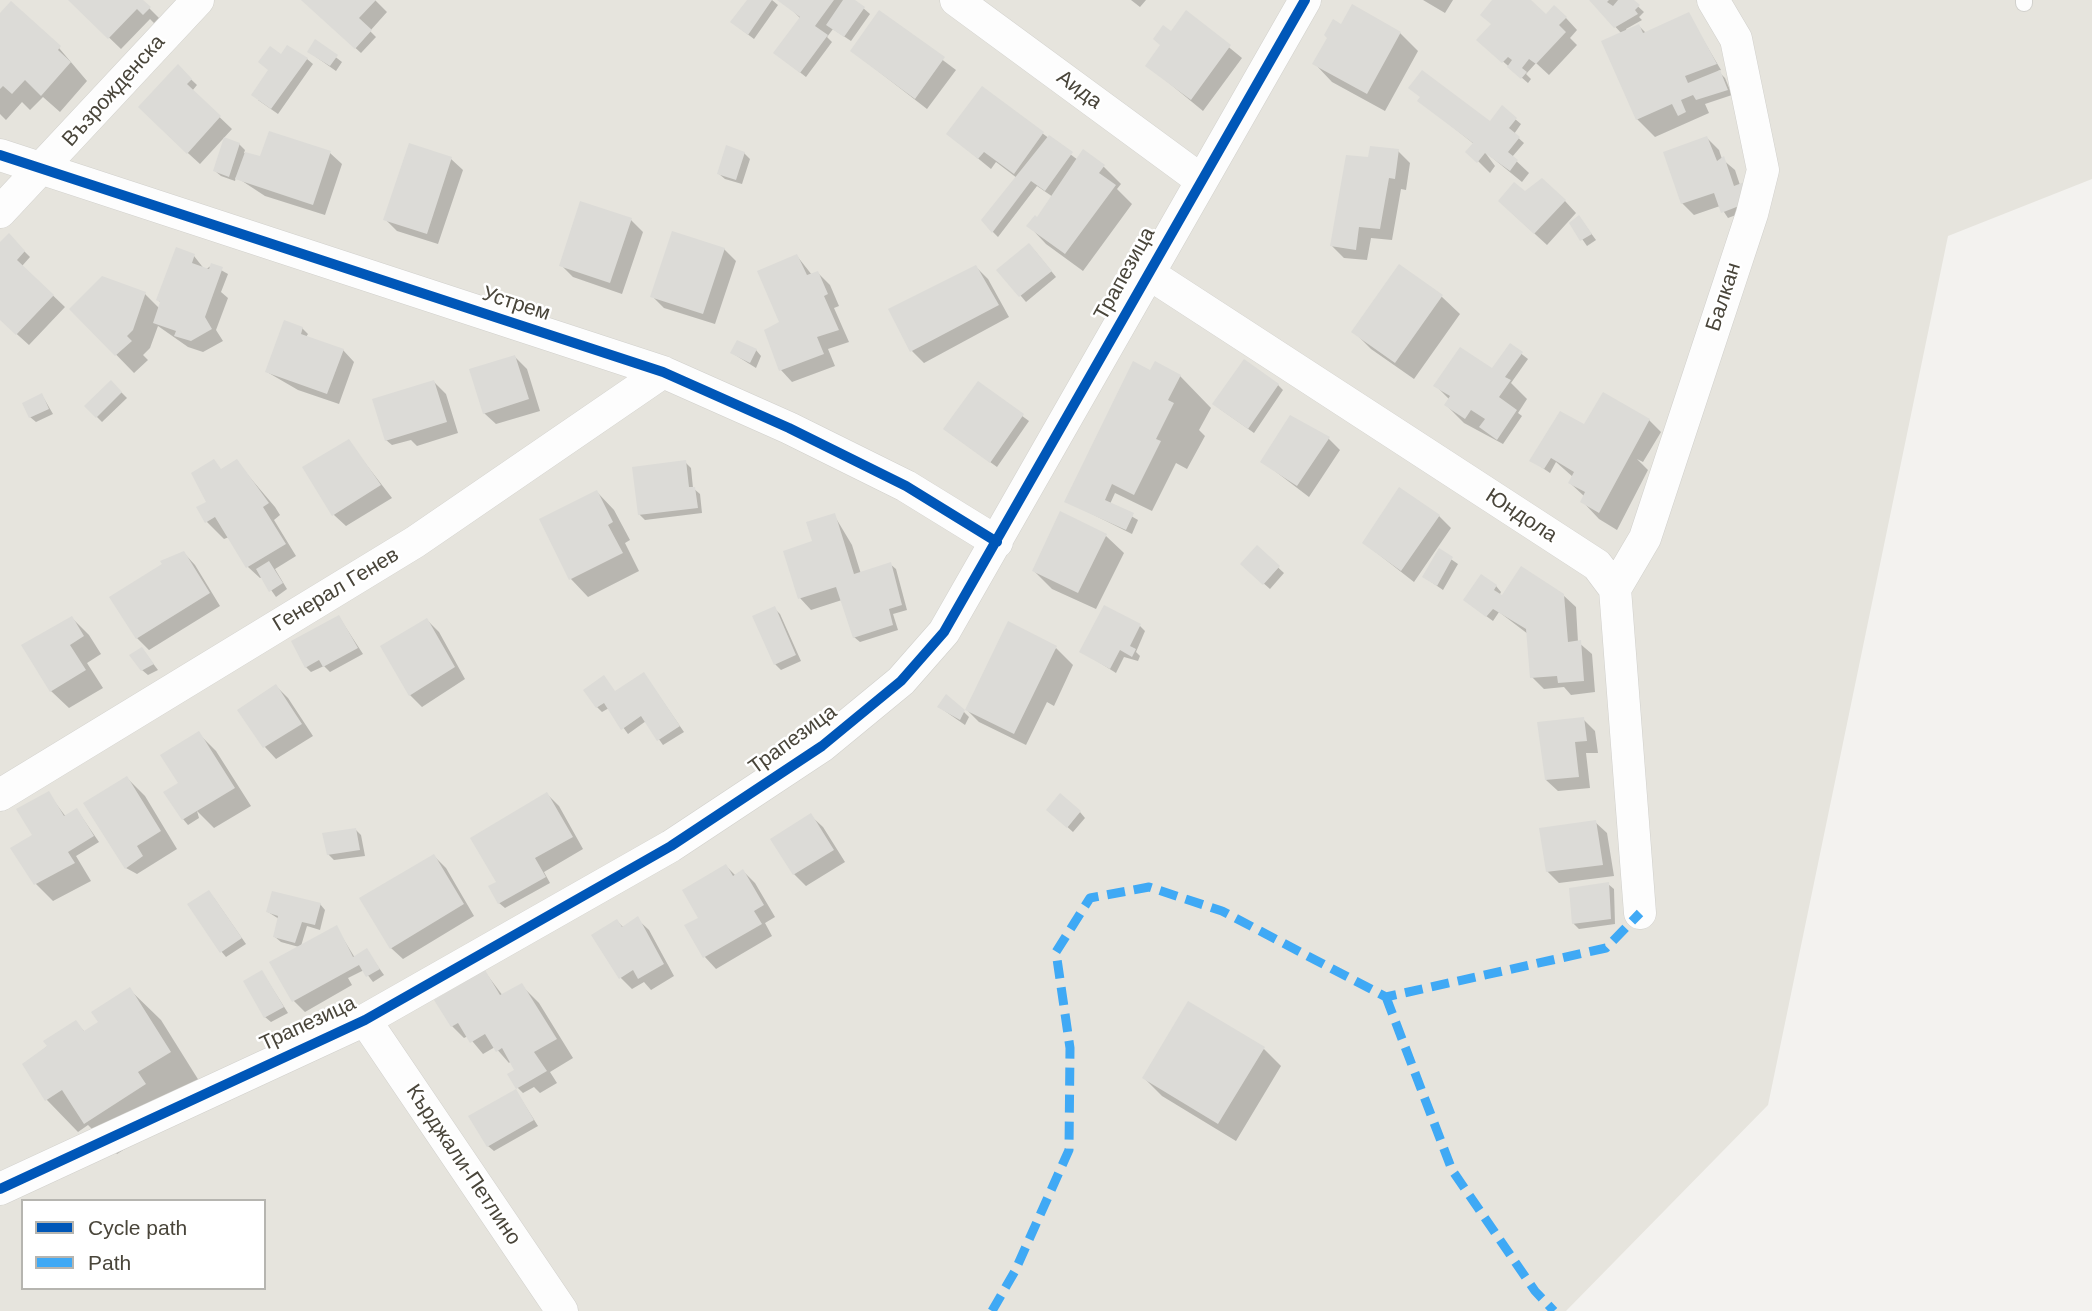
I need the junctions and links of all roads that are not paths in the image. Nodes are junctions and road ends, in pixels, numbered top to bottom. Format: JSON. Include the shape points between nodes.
{"nodes":[{"id":1,"x":198,"y":0,"type":"edge"},
{"id":2,"x":956,"y":0,"type":"edge"},
{"id":3,"x":1305,"y":0,"type":"edge"},
{"id":4,"x":1713,"y":0,"type":"edge"},
{"id":5,"x":0,"y":155,"type":"edge"},
{"id":6,"x":42,"y":170,"type":"junction"},
{"id":7,"x":1201,"y":180,"type":"junction"},
{"id":8,"x":0,"y":212,"type":"edge"},
{"id":9,"x":1148,"y":273,"type":"junction"},
{"id":10,"x":663,"y":372,"type":"junction"},
{"id":11,"x":997,"y":542,"type":"junction"},
{"id":12,"x":1615,"y":589,"type":"junction"},
{"id":13,"x":0,"y":795,"type":"edge"},
{"id":14,"x":1640,"y":913,"type":"dead end"},
{"id":15,"x":365,"y":1020,"type":"junction"},
{"id":16,"x":0,"y":1189,"type":"edge"},
{"id":17,"x":562,"y":1311,"type":"edge"}],
"edges":[{"from":1,"to":6,"type":"street","name":"Възрожденска"},
{"from":2,"to":7,"type":"street","name":"Аида"},
{"from":3,"to":7,"type":"street","name":"Трапезица"},
{"from":4,"to":12,"type":"street","name":"Балкан","via":[[1736,39],[1763,170],[1644,538]]},
{"from":5,"to":6,"type":"street","name":"Устрем"},
{"from":6,"to":8,"type":"street","name":"Възрожденска"},
{"from":6,"to":10,"type":"street","name":"Устрем"},
{"from":7,"to":9,"type":"street","name":"Трапезица"},
{"from":9,"to":11,"type":"street","name":"Трапезица"},
{"from":9,"to":12,"type":"street","name":"Юндола","via":[[1597,565]]},
{"from":10,"to":11,"type":"street","name":"Устрем","via":[[906,486]]},
{"from":10,"to":13,"type":"street","name":"Генерал Генев","via":[[415,542]]},
{"from":11,"to":15,"type":"street","name":"Трапезица","via":[[944,632],[901,681],[822,746],[671,846]]},
{"from":12,"to":14,"type":"street"},
{"from":15,"to":16,"type":"street","name":"Трапезица"},
{"from":15,"to":17,"type":"street","name":"Кърджали-Петлино"}]}
